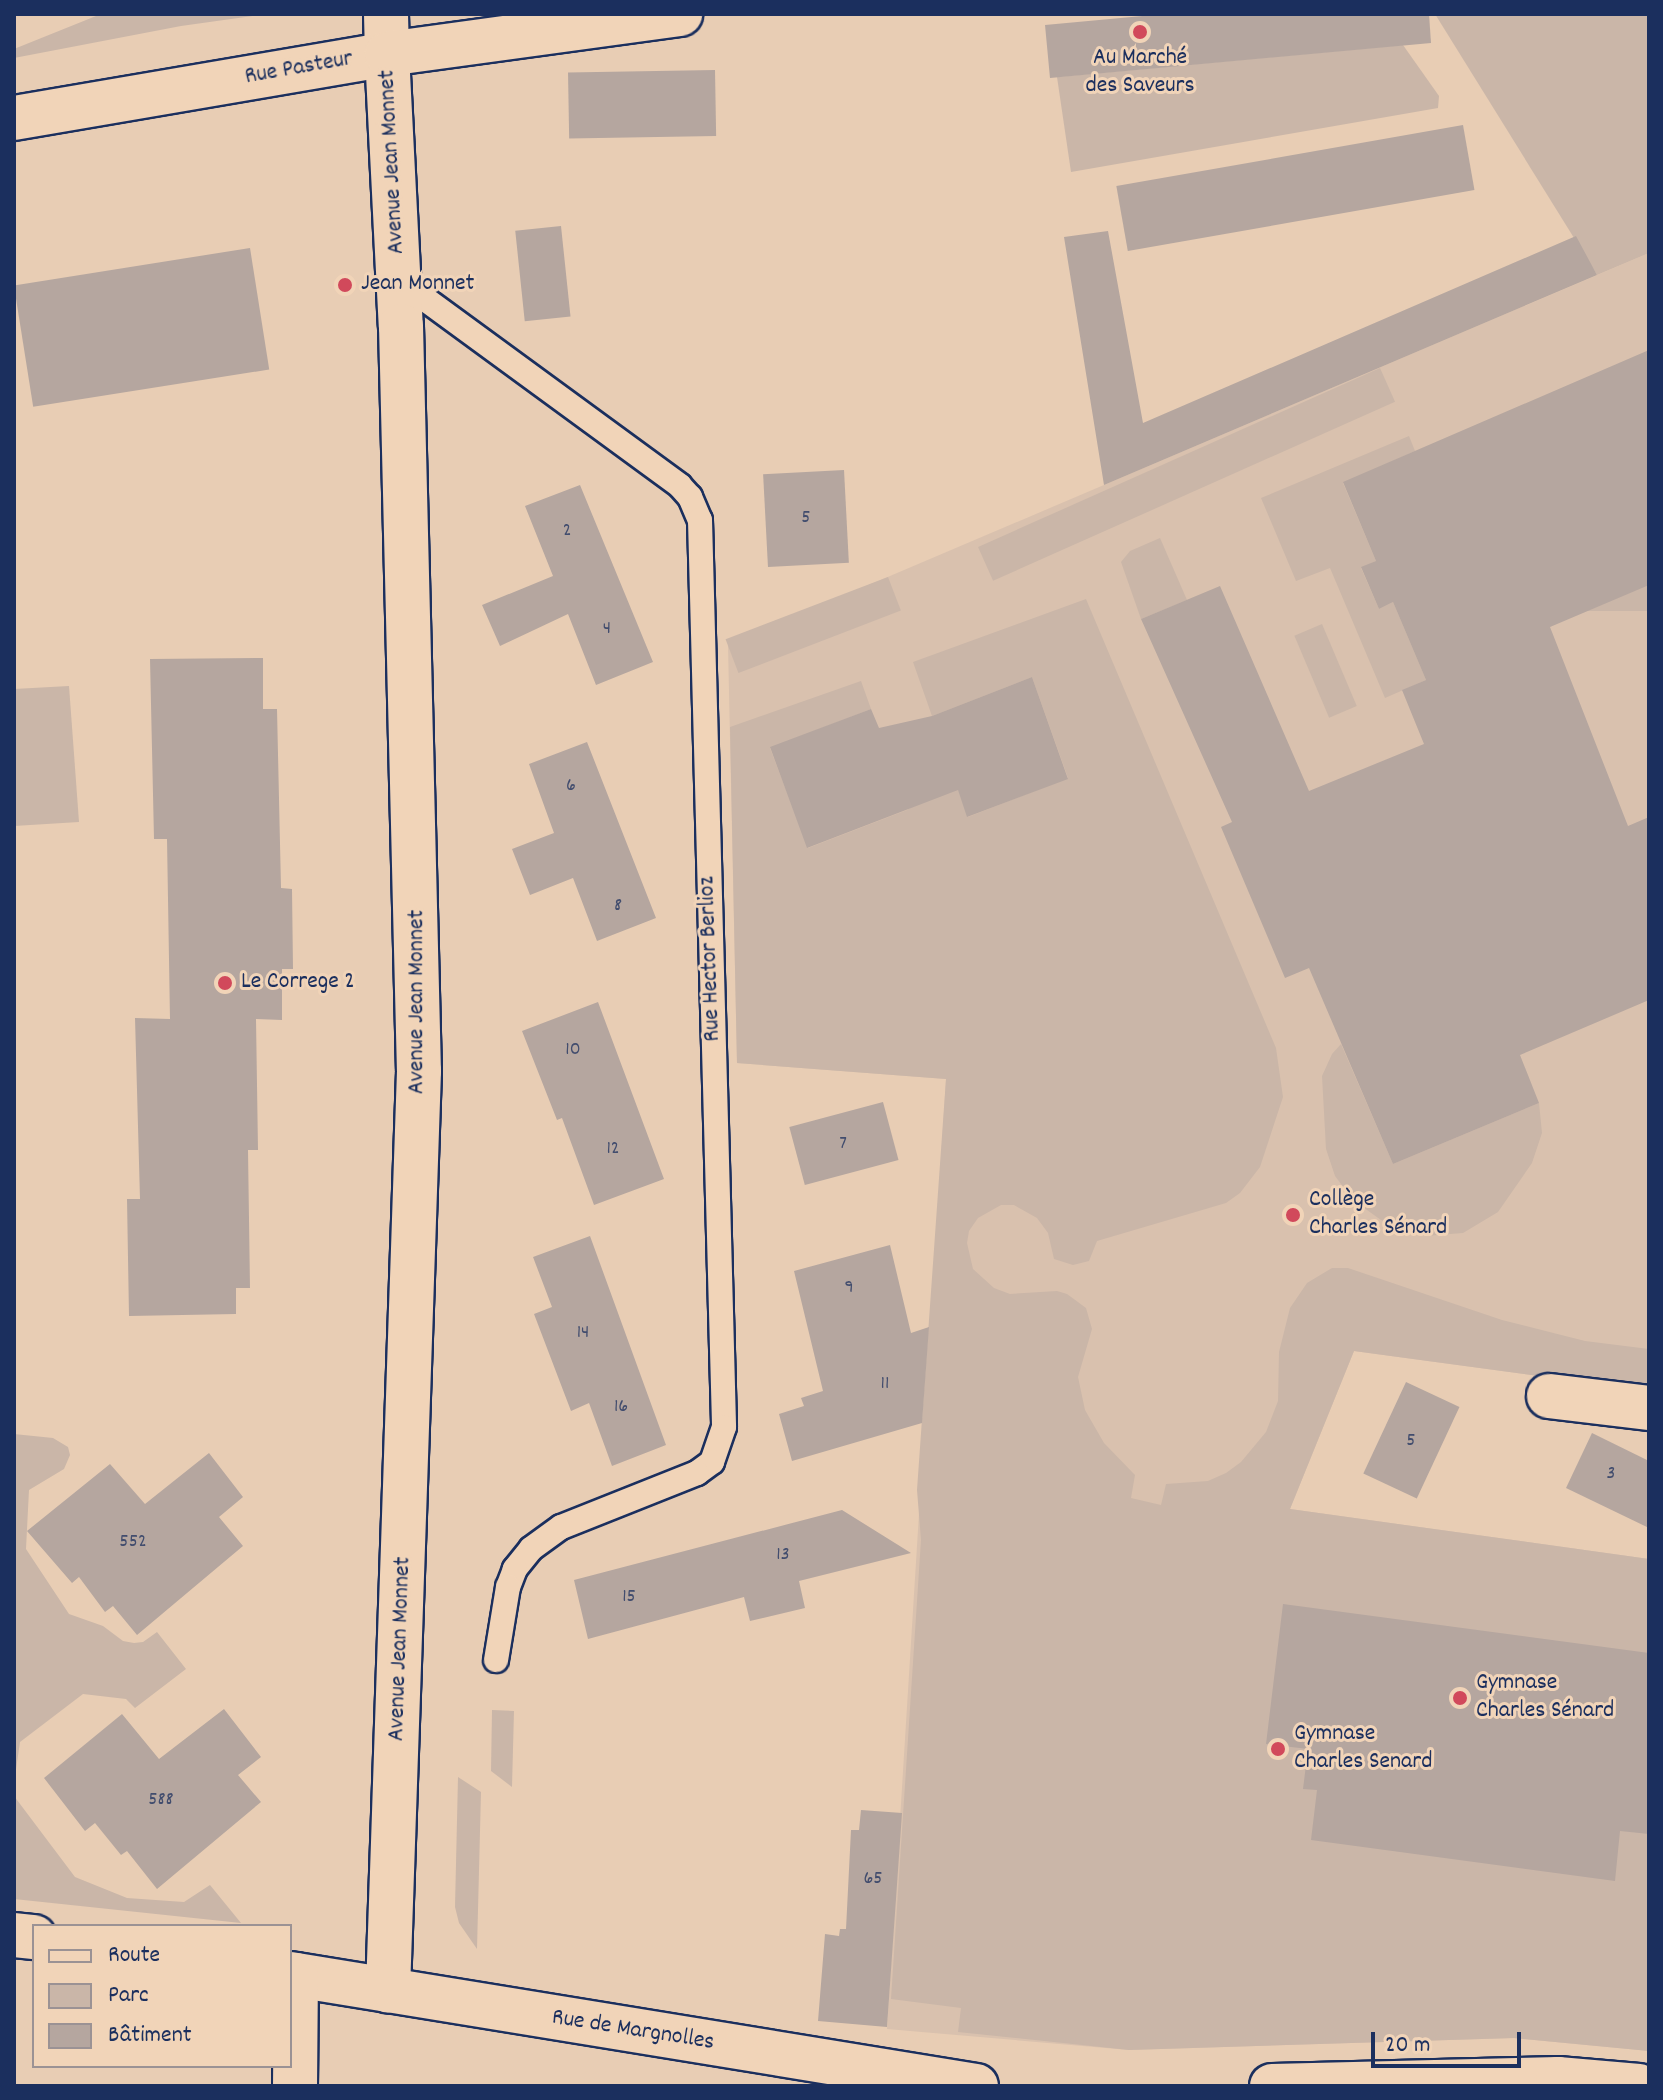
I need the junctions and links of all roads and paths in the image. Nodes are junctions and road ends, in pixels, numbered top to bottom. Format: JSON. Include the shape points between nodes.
{"nodes":[{"id":1,"x":680,"y":14,"type":"edge"},
{"id":2,"x":386,"y":34,"type":"edge"},
{"id":3,"x":14,"y":118,"type":"edge"},
{"id":4,"x":399,"y":280,"type":"junction"},
{"id":5,"x":1549,"y":1396,"type":"dead end"},
{"id":6,"x":1649,"y":1408,"type":"edge"},
{"id":7,"x":496,"y":1660,"type":"dead end"},
{"id":8,"x":293,"y":1975,"type":"edge"},
{"id":9,"x":388,"y":1990,"type":"junction"},
{"id":10,"x":295,"y":2086,"type":"edge"},
{"id":11,"x":976,"y":2086,"type":"edge"},
{"id":12,"x":1272,"y":2086,"type":"edge"},
{"id":13,"x":1639,"y":2086,"type":"edge"}],
"edges":[{"from":1,"to":2,"type":"street","name":"Rue Pasteur"},
{"from":2,"to":3,"type":"street","name":"Rue Pasteur"},
{"from":2,"to":4,"type":"street","name":"Avenue Jean Monnet"},
{"from":4,"to":7,"type":"lane","name":"Rue Hector Berlioz","via":[[680,486],[700,520],[724,1427],[712,1462],[697,1473],[561,1527],[531,1549],[508,1587]]},
{"from":4,"to":9,"type":"street","name":"Avenue Jean Monnet","via":[[419,1071]]},
{"from":5,"to":6,"type":"street"},
{"from":8,"to":9,"type":"street","name":"Rue de Margnolles"},
{"from":8,"to":10,"type":"street"},
{"from":9,"to":11,"type":"street","name":"Rue de Margnolles"},
{"from":12,"to":13,"type":"street","via":[[1558,2079]]}]}
